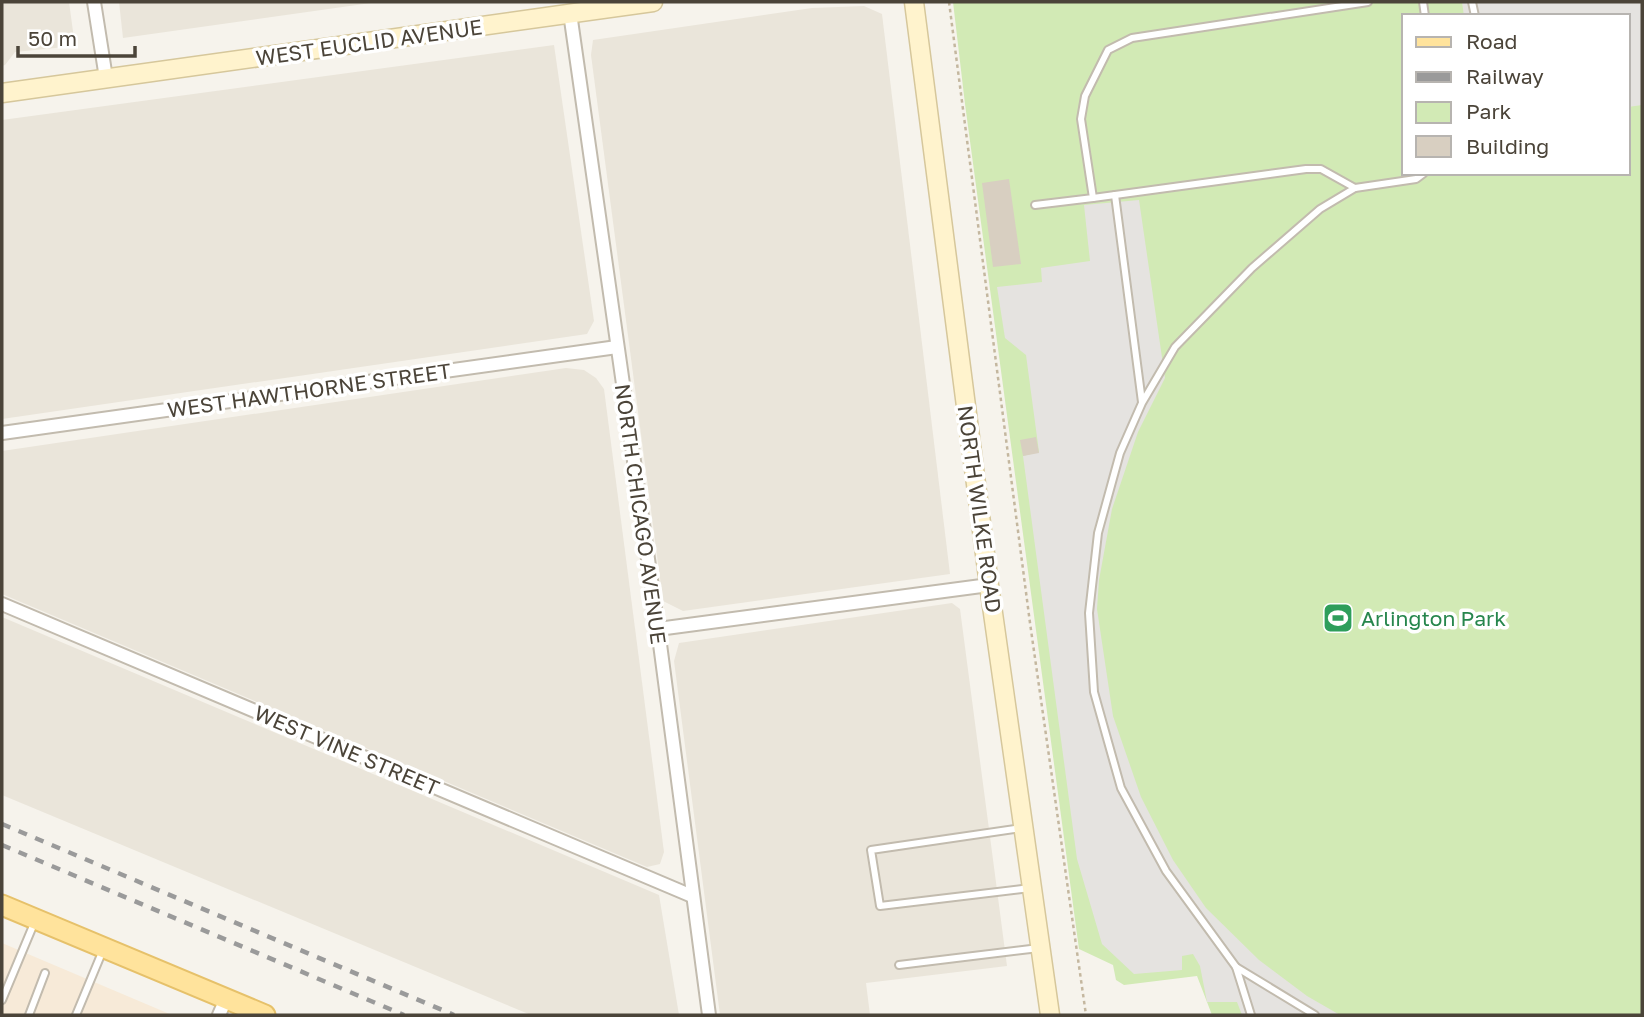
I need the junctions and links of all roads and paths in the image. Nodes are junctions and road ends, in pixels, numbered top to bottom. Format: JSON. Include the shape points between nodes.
{"nodes":[{"id":1,"x":94,"y":2,"type":"edge"},
{"id":2,"x":653,"y":2,"type":"edge"},
{"id":3,"x":914,"y":2,"type":"edge"},
{"id":4,"x":949,"y":2,"type":"edge"},
{"id":5,"x":1368,"y":2,"type":"edge"},
{"id":6,"x":570,"y":13,"type":"junction"},
{"id":7,"x":106,"y":78,"type":"junction"},
{"id":8,"x":2,"y":93,"type":"edge"},
{"id":9,"x":1421,"y":175,"type":"edge"},
{"id":10,"x":1354,"y":188,"type":"junction"},
{"id":11,"x":1115,"y":195,"type":"junction"},
{"id":12,"x":1093,"y":198,"type":"junction"},
{"id":13,"x":1035,"y":205,"type":"dead end"},
{"id":14,"x":617,"y":347,"type":"junction"},
{"id":15,"x":1142,"y":403,"type":"junction"},
{"id":16,"x":2,"y":433,"type":"edge"},
{"id":17,"x":989,"y":585,"type":"junction"},
{"id":18,"x":2,"y":604,"type":"edge"},
{"id":19,"x":658,"y":629,"type":"junction"},
{"id":20,"x":1023,"y":828,"type":"junction"},
{"id":21,"x":1032,"y":887,"type":"junction"},
{"id":22,"x":692,"y":896,"type":"junction"},
{"id":23,"x":2,"y":905,"type":"edge"},
{"id":24,"x":36,"y":919,"type":"junction"},
{"id":25,"x":104,"y":948,"type":"junction"},
{"id":26,"x":1041,"y":948,"type":"junction"},
{"id":27,"x":899,"y":965,"type":"dead end"},
{"id":28,"x":1236,"y":967,"type":"junction"},
{"id":29,"x":45,"y":973,"type":"dead end"},
{"id":30,"x":2,"y":1000,"type":"edge"},
{"id":31,"x":222,"y":1007,"type":"edge"},
{"id":32,"x":29,"y":1015,"type":"edge"},
{"id":33,"x":76,"y":1015,"type":"edge"},
{"id":34,"x":265,"y":1015,"type":"edge"},
{"id":35,"x":709,"y":1015,"type":"edge"},
{"id":36,"x":1050,"y":1015,"type":"edge"},
{"id":37,"x":1086,"y":1015,"type":"edge"},
{"id":38,"x":1251,"y":1015,"type":"edge"},
{"id":39,"x":1315,"y":1015,"type":"edge"}],
"edges":[{"from":1,"to":7,"type":"street"},
{"from":2,"to":6,"type":"main road","name":"WEST EUCLID AVENUE"},
{"from":3,"to":17,"type":"main road","name":"NORTH WILKE ROAD"},
{"from":4,"to":37,"type":"path"},
{"from":5,"to":12,"type":"lane","via":[[1132,37],[1108,50],[1085,96],[1081,120]]},
{"from":6,"to":7,"type":"main road","name":"WEST EUCLID AVENUE"},
{"from":6,"to":14,"type":"street","name":"NORTH CHICAGO AVENUE"},
{"from":7,"to":8,"type":"main road","name":"WEST EUCLID AVENUE"},
{"from":9,"to":10,"type":"lane"},
{"from":10,"to":11,"type":"lane","via":[[1321,169],[1306,169]]},
{"from":10,"to":15,"type":"lane","via":[[1320,209],[1252,268],[1175,347]]},
{"from":11,"to":12,"type":"lane"},
{"from":11,"to":15,"type":"lane"},
{"from":12,"to":13,"type":"lane"},
{"from":14,"to":16,"type":"street","name":"WEST HAWTHORNE STREET"},
{"from":14,"to":19,"type":"street","name":"NORTH CHICAGO AVENUE"},
{"from":15,"to":28,"type":"lane","via":[[1120,453],[1098,533],[1089,613],[1094,692],[1121,788],[1166,872]]},
{"from":17,"to":19,"type":"street"},
{"from":17,"to":20,"type":"main road","name":"NORTH WILKE ROAD"},
{"from":18,"to":22,"type":"street","name":"WEST VINE STREET"},
{"from":19,"to":22,"type":"street","name":"NORTH CHICAGO AVENUE"},
{"from":20,"to":21,"type":"main road","name":"NORTH WILKE ROAD"},
{"from":20,"to":21,"type":"lane","via":[[871,850],[880,906]]},
{"from":21,"to":26,"type":"main road","name":"NORTH WILKE ROAD"},
{"from":22,"to":35,"type":"street","name":"NORTH CHICAGO AVENUE"},
{"from":23,"to":24,"type":"main road"},
{"from":24,"to":25,"type":"main road"},
{"from":24,"to":30,"type":"lane"},
{"from":25,"to":31,"type":"main road"},
{"from":25,"to":33,"type":"lane"},
{"from":26,"to":27,"type":"lane"},
{"from":26,"to":36,"type":"main road","name":"NORTH WILKE ROAD"},
{"from":28,"to":38,"type":"lane"},
{"from":28,"to":39,"type":"lane"},
{"from":29,"to":32,"type":"lane"},
{"from":31,"to":34,"type":"main road"}]}
